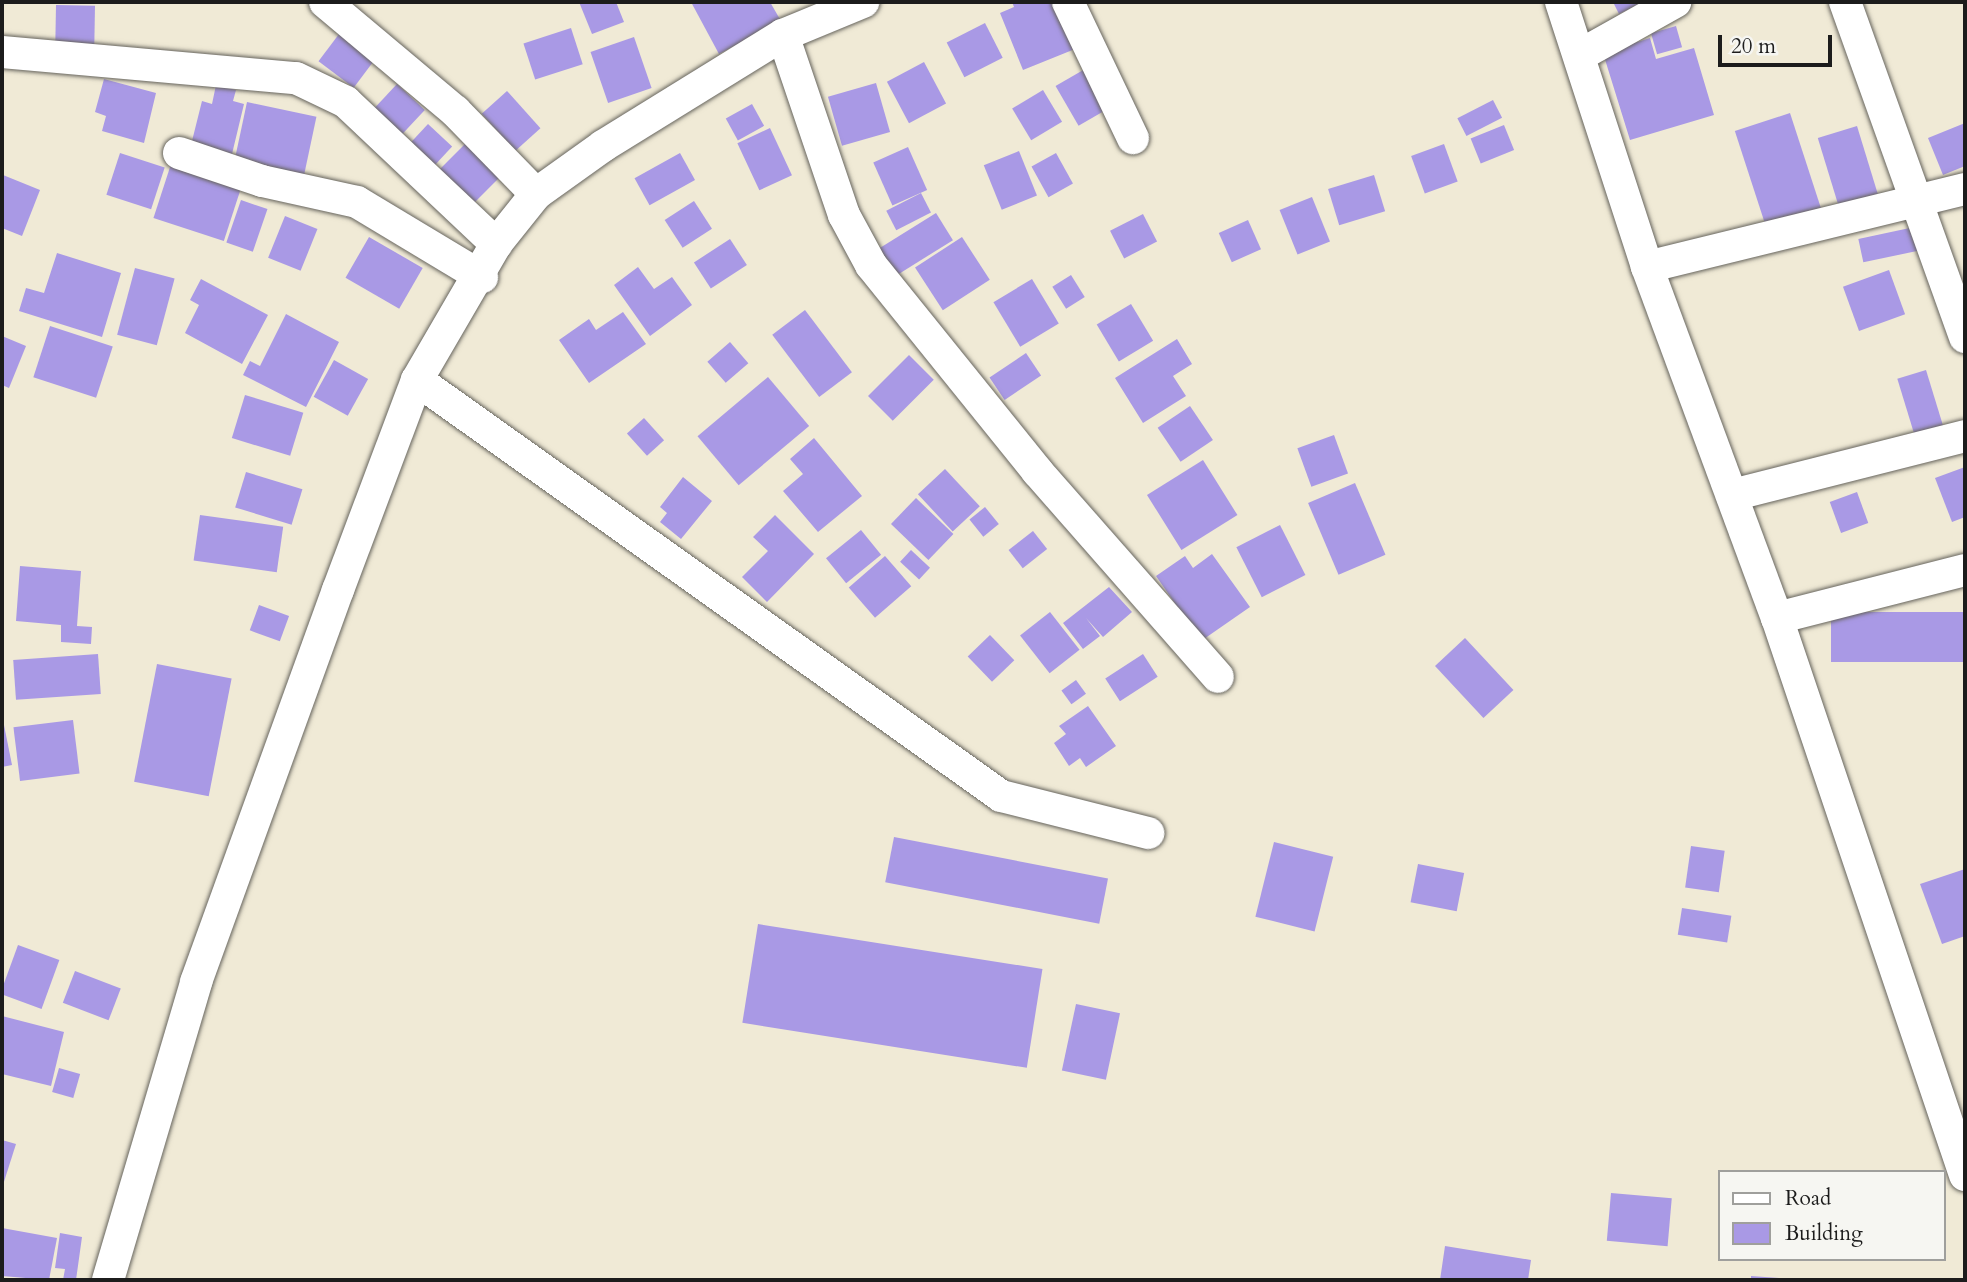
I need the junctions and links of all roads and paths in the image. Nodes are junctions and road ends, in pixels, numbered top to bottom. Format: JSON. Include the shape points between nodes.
{"nodes":[{"id":1,"x":325,"y":2,"type":"edge"},
{"id":2,"x":863,"y":2,"type":"edge"},
{"id":3,"x":1068,"y":2,"type":"edge"},
{"id":4,"x":1561,"y":2,"type":"edge"},
{"id":5,"x":1675,"y":2,"type":"edge"},
{"id":6,"x":1846,"y":2,"type":"edge"},
{"id":7,"x":783,"y":35,"type":"junction"},
{"id":8,"x":2,"y":52,"type":"edge"},
{"id":9,"x":1582,"y":54,"type":"junction"},
{"id":10,"x":1133,"y":138,"type":"dead end"},
{"id":11,"x":179,"y":153,"type":"dead end"},
{"id":12,"x":1965,"y":189,"type":"edge"},
{"id":13,"x":536,"y":194,"type":"junction"},
{"id":14,"x":1914,"y":200,"type":"junction"},
{"id":15,"x":496,"y":244,"type":"junction"},
{"id":16,"x":1647,"y":267,"type":"junction"},
{"id":17,"x":482,"y":277,"type":"junction"},
{"id":18,"x":1965,"y":337,"type":"edge"},
{"id":19,"x":417,"y":380,"type":"junction"},
{"id":20,"x":1965,"y":436,"type":"edge"},
{"id":21,"x":1732,"y":495,"type":"junction"},
{"id":22,"x":1965,"y":570,"type":"edge"},
{"id":23,"x":1777,"y":618,"type":"junction"},
{"id":24,"x":1218,"y":677,"type":"dead end"},
{"id":25,"x":1148,"y":833,"type":"dead end"},
{"id":26,"x":1965,"y":1175,"type":"edge"},
{"id":27,"x":108,"y":1280,"type":"edge"}],
"edges":[{"from":1,"to":13,"type":"street","via":[[455,111]]},
{"from":2,"to":7,"type":"street"},
{"from":3,"to":10,"type":"street"},
{"from":4,"to":9,"type":"street"},
{"from":5,"to":9,"type":"street"},
{"from":6,"to":14,"type":"street"},
{"from":7,"to":13,"type":"street"},
{"from":7,"to":24,"type":"street","via":[[844,215],[871,265],[1037,471]]},
{"from":8,"to":15,"type":"street","via":[[296,78],[346,102]]},
{"from":9,"to":16,"type":"street"},
{"from":11,"to":17,"type":"street","via":[[262,181],[357,202]]},
{"from":12,"to":14,"type":"street"},
{"from":13,"to":15,"type":"street"},
{"from":14,"to":16,"type":"street"},
{"from":14,"to":18,"type":"street"},
{"from":15,"to":17,"type":"street"},
{"from":16,"to":21,"type":"street"},
{"from":17,"to":19,"type":"street"},
{"from":19,"to":25,"type":"street","via":[[1001,796]]},
{"from":19,"to":27,"type":"street","via":[[195,982]]},
{"from":20,"to":21,"type":"street"},
{"from":21,"to":23,"type":"street"},
{"from":22,"to":23,"type":"street"},
{"from":23,"to":26,"type":"street"}]}
